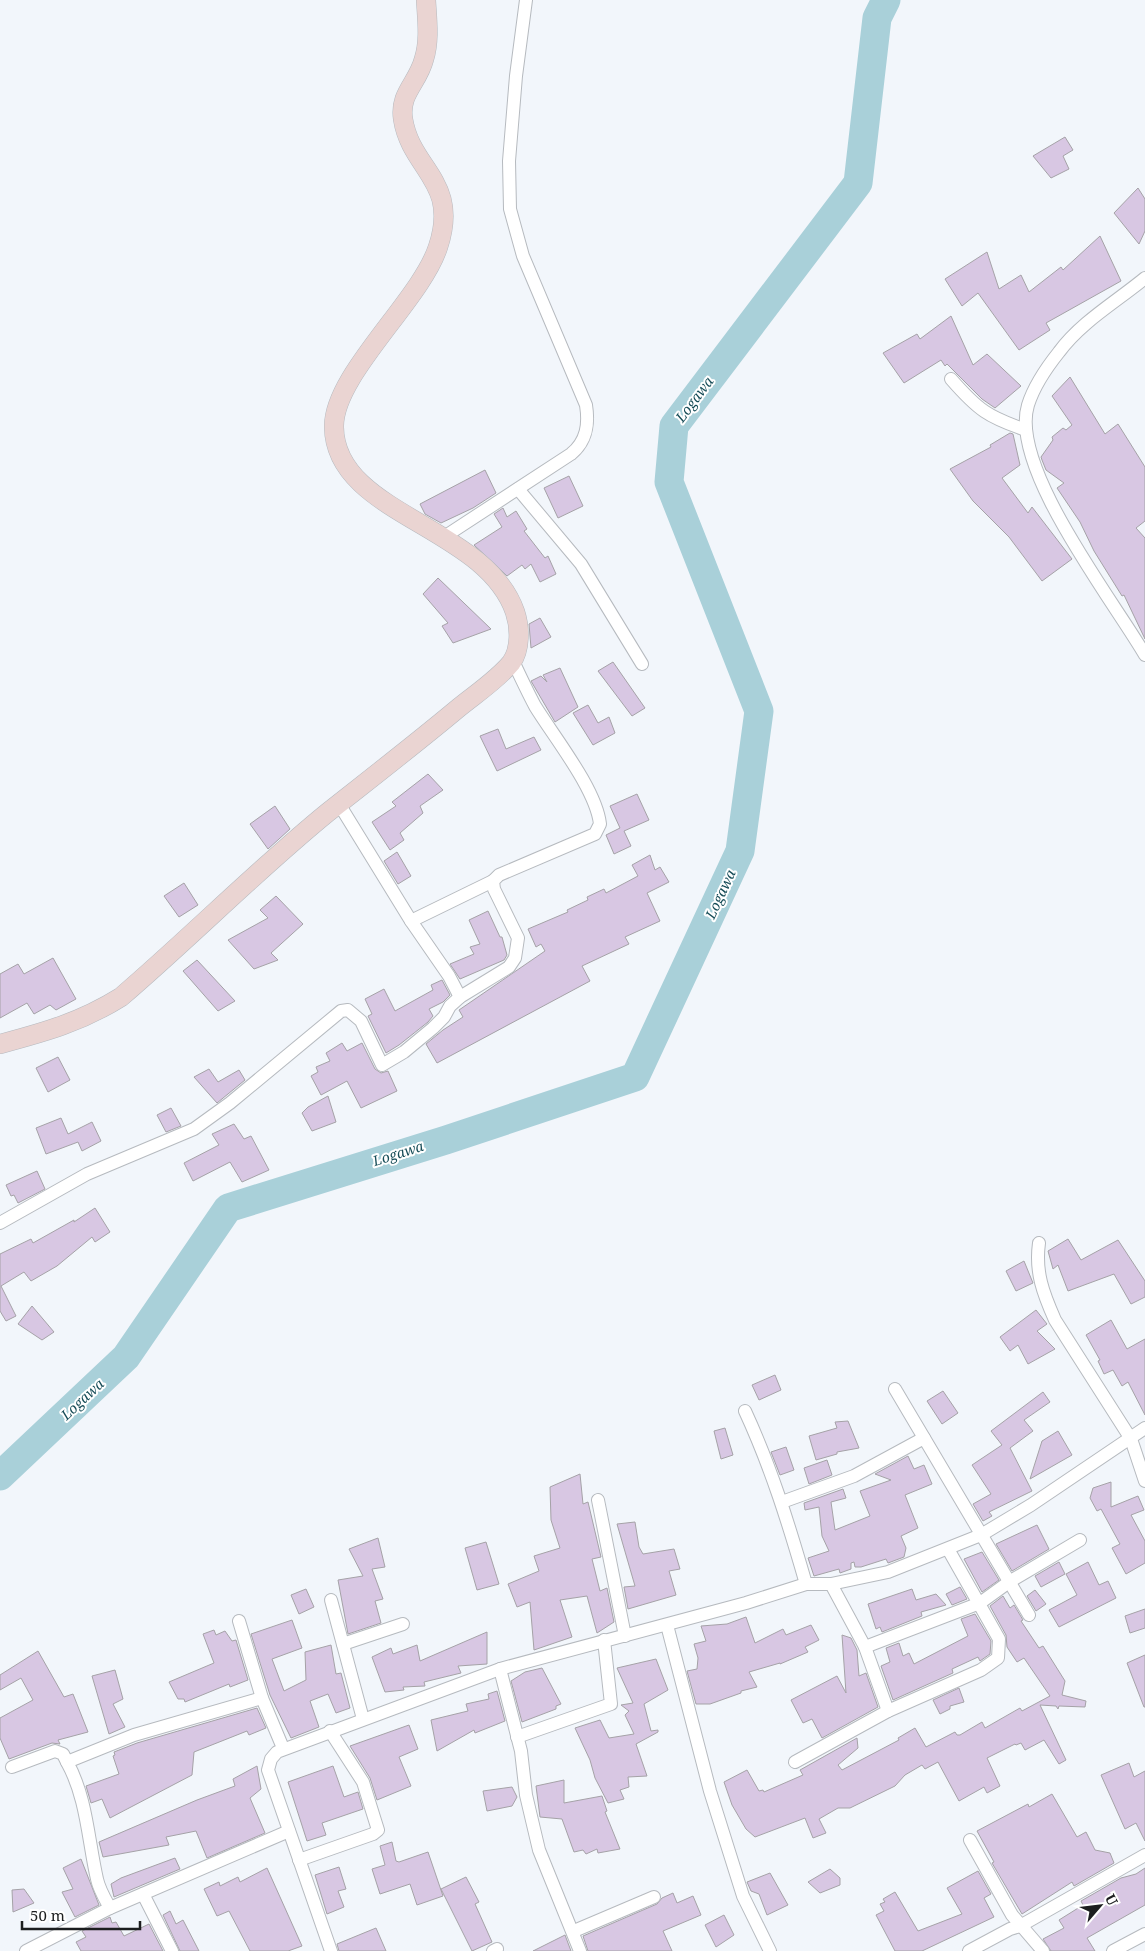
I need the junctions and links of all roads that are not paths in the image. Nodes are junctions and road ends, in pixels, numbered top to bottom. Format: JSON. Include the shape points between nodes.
{"nodes":[{"id":1,"x":426,"y":0,"type":"edge"},
{"id":2,"x":526,"y":0,"type":"edge"},
{"id":3,"x":1145,"y":278,"type":"edge"},
{"id":4,"x":952,"y":380,"type":"dead end"},
{"id":5,"x":1026,"y":430,"type":"junction"},
{"id":6,"x":518,"y":489,"type":"junction"},
{"id":7,"x":444,"y":537,"type":"junction"},
{"id":8,"x":1145,"y":655,"type":"edge"},
{"id":9,"x":513,"y":661,"type":"junction"},
{"id":10,"x":642,"y":664,"type":"dead end"},
{"id":11,"x":339,"y":804,"type":"junction"},
{"id":12,"x":493,"y":882,"type":"junction"},
{"id":13,"x":411,"y":921,"type":"junction"},
{"id":14,"x":460,"y":997,"type":"junction"},
{"id":15,"x":0,"y":1044,"type":"edge"},
{"id":16,"x":0,"y":1223,"type":"edge"},
{"id":17,"x":1040,"y":1243,"type":"dead end"},
{"id":18,"x":895,"y":1389,"type":"dead end"},
{"id":19,"x":746,"y":1411,"type":"dead end"},
{"id":20,"x":1145,"y":1428,"type":"edge"},
{"id":21,"x":924,"y":1438,"type":"junction"},
{"id":22,"x":1131,"y":1439,"type":"junction"},
{"id":23,"x":1145,"y":1481,"type":"edge"},
{"id":24,"x":598,"y":1500,"type":"dead end"},
{"id":25,"x":782,"y":1502,"type":"junction"},
{"id":26,"x":981,"y":1535,"type":"junction"},
{"id":27,"x":1080,"y":1540,"type":"dead end"},
{"id":28,"x":948,"y":1549,"type":"junction"},
{"id":29,"x":1008,"y":1582,"type":"junction"},
{"id":30,"x":806,"y":1584,"type":"junction"},
{"id":31,"x":831,"y":1584,"type":"junction"},
{"id":32,"x":331,"y":1600,"type":"dead end"},
{"id":33,"x":980,"y":1603,"type":"junction"},
{"id":34,"x":1029,"y":1615,"type":"dead end"},
{"id":35,"x":239,"y":1621,"type":"dead end"},
{"id":36,"x":403,"y":1624,"type":"dead end"},
{"id":37,"x":667,"y":1625,"type":"junction"},
{"id":38,"x":625,"y":1636,"type":"junction"},
{"id":39,"x":604,"y":1640,"type":"junction"},
{"id":40,"x":343,"y":1644,"type":"junction"},
{"id":41,"x":865,"y":1647,"type":"junction"},
{"id":42,"x":500,"y":1669,"type":"junction"},
{"id":43,"x":262,"y":1698,"type":"junction"},
{"id":44,"x":888,"y":1711,"type":"junction"},
{"id":45,"x":363,"y":1719,"type":"junction"},
{"id":46,"x":330,"y":1731,"type":"junction"},
{"id":47,"x":517,"y":1737,"type":"junction"},
{"id":48,"x":283,"y":1748,"type":"junction"},
{"id":49,"x":67,"y":1762,"type":"junction"},
{"id":50,"x":795,"y":1762,"type":"dead end"},
{"id":51,"x":12,"y":1767,"type":"dead end"},
{"id":52,"x":289,"y":1831,"type":"junction"},
{"id":53,"x":970,"y":1840,"type":"dead end"},
{"id":54,"x":1145,"y":1856,"type":"edge"},
{"id":55,"x":299,"y":1860,"type":"junction"},
{"id":56,"x":143,"y":1894,"type":"junction"},
{"id":57,"x":654,"y":1897,"type":"dead end"},
{"id":58,"x":110,"y":1908,"type":"junction"},
{"id":59,"x":1020,"y":1926,"type":"junction"},
{"id":60,"x":574,"y":1931,"type":"junction"},
{"id":61,"x":1145,"y":1934,"type":"edge"},
{"id":62,"x":26,"y":1951,"type":"edge"},
{"id":63,"x":172,"y":1951,"type":"edge"},
{"id":64,"x":331,"y":1951,"type":"edge"},
{"id":65,"x":580,"y":1951,"type":"edge"},
{"id":66,"x":770,"y":1951,"type":"edge"},
{"id":67,"x":969,"y":1951,"type":"edge"},
{"id":68,"x":1043,"y":1951,"type":"edge"},
{"id":69,"x":1113,"y":1951,"type":"edge"}],
"edges":[{"from":1,"to":7,"type":"main road","via":[[425,58],[401,106],[404,125],[434,178],[444,203],[443,228],[430,268],[340,398],[334,422],[334,441],[339,456],[353,477],[389,505]]},
{"from":2,"to":6,"type":"street","via":[[509,161],[510,209],[523,256],[586,405],[588,420],[576,451]]},
{"from":3,"to":5,"type":"street","via":[[1076,332],[1059,352],[1039,381],[1028,405]]},
{"from":4,"to":5,"type":"street","via":[[982,412]]},
{"from":5,"to":8,"type":"street","via":[[1034,465],[1053,505]]},
{"from":6,"to":7,"type":"street"},
{"from":6,"to":10,"type":"street","via":[[581,564]]},
{"from":7,"to":9,"type":"main road","via":[[482,564],[506,592],[519,628]]},
{"from":9,"to":11,"type":"main road"},
{"from":9,"to":12,"type":"street","via":[[590,796],[600,824],[590,836],[499,875]]},
{"from":11,"to":13,"type":"street"},
{"from":11,"to":15,"type":"main road","via":[[121,997],[61,1028]]},
{"from":12,"to":13,"type":"street"},
{"from":12,"to":14,"type":"street","via":[[518,938],[518,949],[509,967]]},
{"from":13,"to":14,"type":"street"},
{"from":14,"to":16,"type":"street","via":[[439,1022],[404,1052],[382,1065],[362,1021],[348,1010],[341,1011],[194,1129],[87,1174]]},
{"from":17,"to":22,"type":"street","via":[[1036,1260],[1038,1278],[1055,1320]]},
{"from":18,"to":21,"type":"street"},
{"from":19,"to":25,"type":"street"},
{"from":20,"to":22,"type":"street"},
{"from":21,"to":25,"type":"street","via":[[854,1476]]},
{"from":21,"to":26,"type":"street"},
{"from":22,"to":23,"type":"street"},
{"from":22,"to":26,"type":"street"},
{"from":24,"to":38,"type":"street"},
{"from":25,"to":30,"type":"street"},
{"from":26,"to":28,"type":"street"},
{"from":26,"to":29,"type":"street"},
{"from":27,"to":29,"type":"street"},
{"from":28,"to":31,"type":"street","via":[[888,1572]]},
{"from":28,"to":33,"type":"street"},
{"from":29,"to":33,"type":"street"},
{"from":29,"to":34,"type":"street"},
{"from":30,"to":31,"type":"street"},
{"from":30,"to":37,"type":"street"},
{"from":31,"to":41,"type":"street"},
{"from":32,"to":40,"type":"street"},
{"from":33,"to":41,"type":"street"},
{"from":33,"to":44,"type":"street","via":[[999,1639],[998,1658],[981,1670]]},
{"from":35,"to":43,"type":"street"},
{"from":36,"to":40,"type":"street"},
{"from":37,"to":38,"type":"street"},
{"from":37,"to":66,"type":"street","via":[[712,1800],[743,1896]]},
{"from":38,"to":39,"type":"street"},
{"from":39,"to":42,"type":"street"},
{"from":39,"to":47,"type":"street","via":[[610,1704]]},
{"from":40,"to":45,"type":"street"},
{"from":41,"to":44,"type":"street"},
{"from":42,"to":45,"type":"street"},
{"from":42,"to":47,"type":"street"},
{"from":43,"to":48,"type":"street"},
{"from":43,"to":49,"type":"street","via":[[134,1735]]},
{"from":44,"to":50,"type":"street"},
{"from":45,"to":46,"type":"street"},
{"from":46,"to":48,"type":"street"},
{"from":46,"to":55,"type":"street","via":[[363,1782],[378,1830]]},
{"from":47,"to":60,"type":"street","via":[[539,1850],[550,1882]]},
{"from":48,"to":52,"type":"street","via":[[270,1759],[268,1770]]},
{"from":49,"to":51,"type":"street","via":[[63,1754],[55,1751]]},
{"from":49,"to":58,"type":"street","via":[[77,1780],[98,1881]]},
{"from":52,"to":55,"type":"street"},
{"from":52,"to":56,"type":"street"},
{"from":53,"to":59,"type":"street"},
{"from":54,"to":59,"type":"street"},
{"from":55,"to":64,"type":"street"},
{"from":56,"to":58,"type":"street"},
{"from":56,"to":63,"type":"street"},
{"from":57,"to":60,"type":"street"},
{"from":58,"to":62,"type":"street"},
{"from":59,"to":67,"type":"street"},
{"from":59,"to":68,"type":"street"},
{"from":60,"to":65,"type":"street"},
{"from":61,"to":69,"type":"street"}]}
